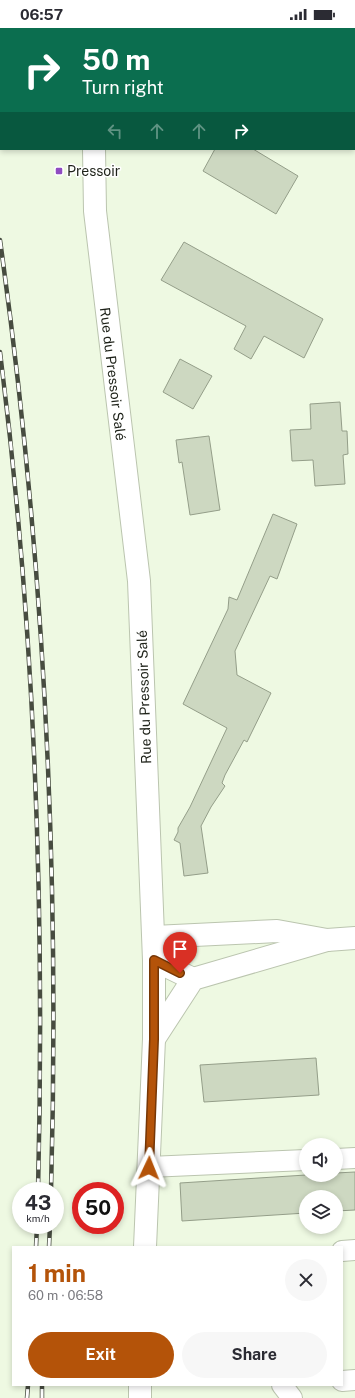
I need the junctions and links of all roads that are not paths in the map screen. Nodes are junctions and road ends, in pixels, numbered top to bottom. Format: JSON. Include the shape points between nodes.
{"nodes":[{"id":1,"x":94,"y":150,"type":"edge"},
{"id":2,"x":154,"y":937,"type":"junction"},
{"id":3,"x":355,"y":938,"type":"edge"},
{"id":4,"x":327,"y":940,"type":"junction"},
{"id":5,"x":154,"y":960,"type":"junction"},
{"id":6,"x":193,"y":979,"type":"junction"},
{"id":7,"x":154,"y":1039,"type":"junction"},
{"id":8,"x":355,"y":1158,"type":"edge"},
{"id":9,"x":343,"y":1159,"type":"edge"},
{"id":10,"x":299,"y":1160,"type":"edge"},
{"id":11,"x":149,"y":1168,"type":"junction"},
{"id":12,"x":145,"y":1246,"type":"edge"},
{"id":13,"x":355,"y":1250,"type":"edge"},
{"id":14,"x":343,"y":1251,"type":"edge"},
{"id":15,"x":355,"y":1380,"type":"edge"},
{"id":16,"x":343,"y":1381,"type":"edge"},
{"id":17,"x":140,"y":1386,"type":"edge"},
{"id":18,"x":283,"y":1386,"type":"edge"},
{"id":19,"x":140,"y":1398,"type":"edge"},
{"id":20,"x":292,"y":1398,"type":"edge"}],
"edges":[{"from":1,"to":2,"type":"main road","name":"Rue du Pressoir Salé","via":[[98,242],[139,581]]},
{"from":2,"to":4,"type":"main road","via":[[277,931]]},
{"from":2,"to":5,"type":"main road","name":"Rue du Pressoir Salé"},
{"from":3,"to":4,"type":"main road"},
{"from":4,"to":6,"type":"main road"},
{"from":5,"to":6,"type":"main road"},
{"from":5,"to":7,"type":"main road","name":"Rue du Pressoir Salé"},
{"from":6,"to":7,"type":"main road"},
{"from":7,"to":11,"type":"main road","name":"Rue du Pressoir Salé"},
{"from":8,"to":9,"type":"street"},
{"from":10,"to":11,"type":"street"},
{"from":11,"to":12,"type":"main road","name":"Rue du Pressoir Salé"},
{"from":13,"to":14,"type":"street"},
{"from":15,"to":16,"type":"street"},
{"from":17,"to":19,"type":"main road"},
{"from":18,"to":20,"type":"street"}]}
